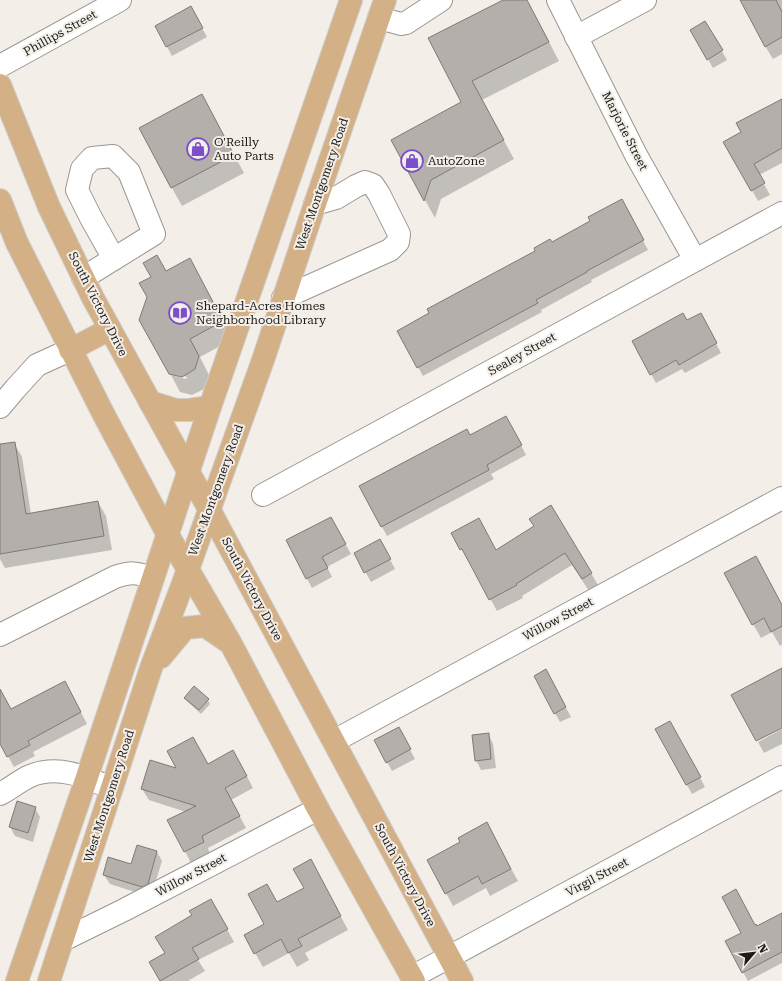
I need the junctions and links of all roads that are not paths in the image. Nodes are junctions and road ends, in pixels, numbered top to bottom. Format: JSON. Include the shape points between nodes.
{"nodes":[{"id":1,"x":120,"y":0,"type":"edge"},
{"id":2,"x":351,"y":0,"type":"edge"},
{"id":3,"x":442,"y":0,"type":"edge"},
{"id":4,"x":558,"y":0,"type":"edge"},
{"id":5,"x":645,"y":0,"type":"edge"},
{"id":6,"x":382,"y":9,"type":"edge"},
{"id":7,"x":576,"y":37,"type":"junction"},
{"id":8,"x":0,"y":66,"type":"edge"},
{"id":9,"x":0,"y":85,"type":"edge"},
{"id":10,"x":285,"y":190,"type":"junction"},
{"id":11,"x":0,"y":200,"type":"edge"},
{"id":12,"x":315,"y":204,"type":"junction"},
{"id":13,"x":782,"y":213,"type":"edge"},
{"id":14,"x":114,"y":259,"type":"dead end"},
{"id":15,"x":695,"y":260,"type":"junction"},
{"id":16,"x":83,"y":278,"type":"junction"},
{"id":17,"x":283,"y":298,"type":"junction"},
{"id":18,"x":110,"y":329,"type":"junction"},
{"id":19,"x":70,"y":350,"type":"junction"},
{"id":20,"x":150,"y":402,"type":"junction"},
{"id":21,"x":0,"y":407,"type":"edge"},
{"id":22,"x":210,"y":407,"type":"junction"},
{"id":23,"x":189,"y":472,"type":"junction"},
{"id":24,"x":263,"y":495,"type":"dead end"},
{"id":25,"x":782,"y":498,"type":"edge"},
{"id":26,"x":209,"y":509,"type":"junction"},
{"id":27,"x":168,"y":535,"type":"junction"},
{"id":28,"x":188,"y":570,"type":"junction"},
{"id":29,"x":152,"y":578,"type":"junction"},
{"id":30,"x":0,"y":635,"type":"edge"},
{"id":31,"x":230,"y":642,"type":"junction"},
{"id":32,"x":151,"y":668,"type":"junction"},
{"id":33,"x":334,"y":741,"type":"junction"},
{"id":34,"x":86,"y":777,"type":"junction"},
{"id":35,"x":782,"y":777,"type":"edge"},
{"id":36,"x":111,"y":788,"type":"junction"},
{"id":37,"x":0,"y":794,"type":"edge"},
{"id":38,"x":318,"y":809,"type":"junction"},
{"id":39,"x":63,"y":940,"type":"junction"},
{"id":40,"x":449,"y":956,"type":"junction"},
{"id":41,"x":413,"y":979,"type":"edge"},
{"id":42,"x":17,"y":981,"type":"edge"},
{"id":43,"x":49,"y":981,"type":"edge"},
{"id":44,"x":462,"y":981,"type":"edge"}],
"edges":[{"from":1,"to":8,"type":"street","name":"Phillips Street"},
{"from":2,"to":10,"type":"main road"},
{"from":3,"to":6,"type":"street","via":[[401,24]]},
{"from":4,"to":7,"type":"street","name":"Marjorie Street"},
{"from":5,"to":7,"type":"street"},
{"from":6,"to":12,"type":"main road","name":"West Montgomery Road"},
{"from":7,"to":15,"type":"street","name":"Marjorie Street","via":[[636,155]]},
{"from":9,"to":16,"type":"main road","name":"South Victory Drive","via":[[49,207]]},
{"from":10,"to":12,"type":"main road"},
{"from":10,"to":22,"type":"main road"},
{"from":11,"to":19,"type":"main road","via":[[17,243]]},
{"from":12,"to":17,"type":"main road","name":"West Montgomery Road"},
{"from":12,"to":17,"type":"street","via":[[336,198],[365,182],[373,185],[399,234],[398,242],[390,250]]},
{"from":13,"to":15,"type":"street","name":"Sealey Street"},
{"from":14,"to":16,"type":"street"},
{"from":15,"to":24,"type":"street","name":"Sealey Street"},
{"from":16,"to":18,"type":"main road","name":"South Victory Drive"},
{"from":17,"to":26,"type":"main road","name":"West Montgomery Road"},
{"from":18,"to":19,"type":"main road"},
{"from":18,"to":20,"type":"main road","name":"South Victory Drive"},
{"from":19,"to":21,"type":"street","via":[[37,365]]},
{"from":19,"to":27,"type":"main road"},
{"from":20,"to":22,"type":"main road","via":[[176,410]]},
{"from":20,"to":23,"type":"main road","name":"South Victory Drive"},
{"from":22,"to":23,"type":"main road"},
{"from":23,"to":26,"type":"main road","name":"South Victory Drive"},
{"from":23,"to":27,"type":"main road"},
{"from":25,"to":33,"type":"street","name":"Willow Street"},
{"from":26,"to":28,"type":"main road","name":"West Montgomery Road"},
{"from":26,"to":33,"type":"main road","name":"South Victory Drive"},
{"from":27,"to":28,"type":"main road"},
{"from":27,"to":29,"type":"main road"},
{"from":28,"to":31,"type":"main road"},
{"from":28,"to":32,"type":"main road","name":"West Montgomery Road"},
{"from":29,"to":30,"type":"street","via":[[137,572],[115,577]]},
{"from":29,"to":34,"type":"main road"},
{"from":31,"to":32,"type":"main road","via":[[205,626],[185,628]]},
{"from":31,"to":38,"type":"main road"},
{"from":32,"to":36,"type":"main road","name":"West Montgomery Road"},
{"from":33,"to":40,"type":"main road","name":"South Victory Drive"},
{"from":34,"to":36,"type":"street"},
{"from":34,"to":37,"type":"street","via":[[50,771],[30,776]]},
{"from":34,"to":42,"type":"main road"},
{"from":35,"to":40,"type":"street","name":"Virgil Street"},
{"from":36,"to":39,"type":"main road","name":"West Montgomery Road"},
{"from":38,"to":39,"type":"street","name":"Willow Street"},
{"from":38,"to":41,"type":"main road"},
{"from":39,"to":43,"type":"main road","name":"West Montgomery Road"},
{"from":40,"to":41,"type":"street","name":"Virgil Street"},
{"from":40,"to":44,"type":"main road","name":"South Victory Drive"}]}
